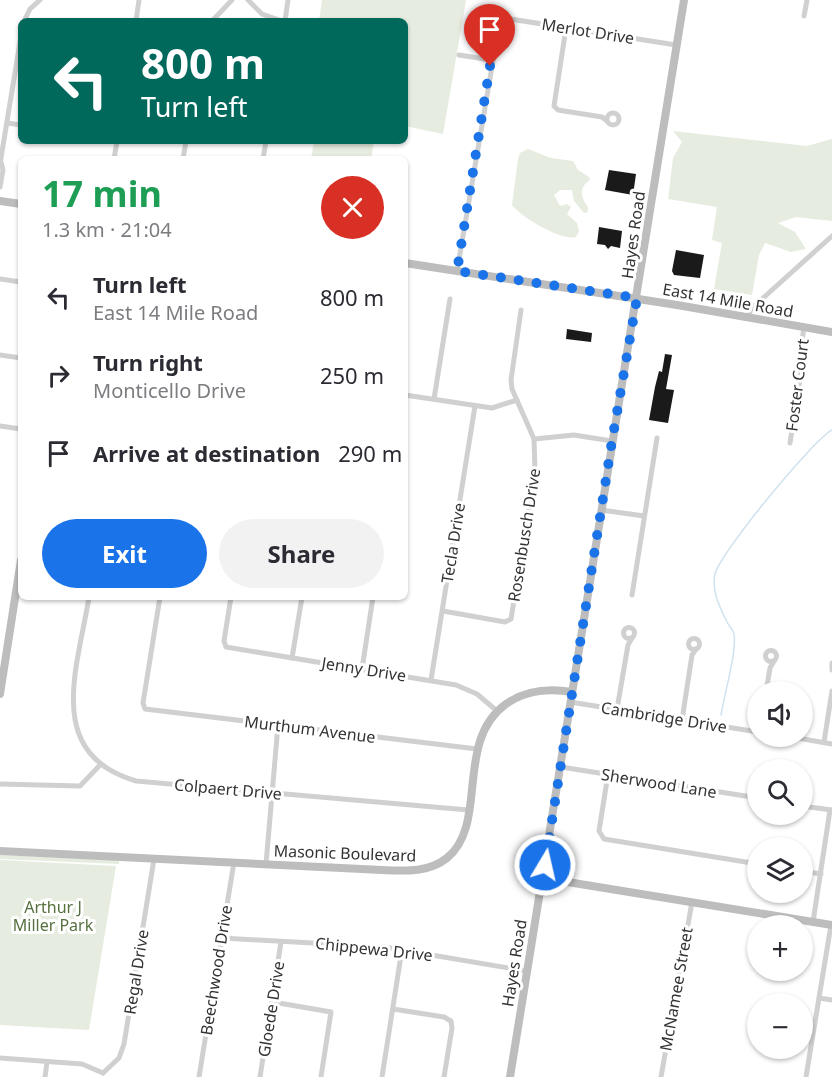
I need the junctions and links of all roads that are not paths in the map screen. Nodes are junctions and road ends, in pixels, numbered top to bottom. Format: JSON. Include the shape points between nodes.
{"nodes":[{"id":1,"x":40,"y":0,"type":"edge"},
{"id":2,"x":139,"y":0,"type":"edge"},
{"id":3,"x":232,"y":0,"type":"edge"},
{"id":4,"x":248,"y":0,"type":"edge"},
{"id":5,"x":288,"y":0,"type":"edge"},
{"id":6,"x":684,"y":0,"type":"edge"},
{"id":7,"x":807,"y":0,"type":"edge"},
{"id":8,"x":804,"y":16,"type":"dead end"},
{"id":9,"x":26,"y":18,"type":"edge"},
{"id":10,"x":136,"y":18,"type":"edge"},
{"id":11,"x":215,"y":18,"type":"edge"},
{"id":12,"x":274,"y":18,"type":"edge"},
{"id":13,"x":284,"y":18,"type":"edge"},
{"id":14,"x":566,"y":28,"type":"junction"},
{"id":15,"x":676,"y":45,"type":"junction"},
{"id":16,"x":459,"y":55,"type":"dead end"},
{"id":17,"x":491,"y":60,"type":"junction"},
{"id":18,"x":18,"y":61,"type":"edge"},
{"id":19,"x":606,"y":118,"type":"dead end"},
{"id":20,"x":7,"y":123,"type":"junction"},
{"id":21,"x":18,"y":125,"type":"edge"},
{"id":22,"x":0,"y":163,"type":"edge"},
{"id":23,"x":0,"y":187,"type":"edge"},
{"id":24,"x":0,"y":201,"type":"edge"},
{"id":25,"x":18,"y":204,"type":"edge"},
{"id":26,"x":832,"y":236,"type":"edge"},
{"id":27,"x":408,"y":263,"type":"edge"},
{"id":28,"x":457,"y":271,"type":"junction"},
{"id":29,"x":0,"y":279,"type":"edge"},
{"id":30,"x":18,"y":282,"type":"edge"},
{"id":31,"x":637,"y":298,"type":"junction"},
{"id":32,"x":450,"y":299,"type":"dead end"},
{"id":33,"x":521,"y":310,"type":"dead end"},
{"id":34,"x":748,"y":316,"type":"junction"},
{"id":35,"x":804,"y":327,"type":"junction"},
{"id":36,"x":832,"y":332,"type":"edge"},
{"id":37,"x":0,"y":355,"type":"edge"},
{"id":38,"x":18,"y":358,"type":"edge"},
{"id":39,"x":408,"y":395,"type":"edge"},
{"id":40,"x":434,"y":399,"type":"junction"},
{"id":41,"x":517,"y":400,"type":"junction"},
{"id":42,"x":475,"y":406,"type":"junction"},
{"id":43,"x":0,"y":426,"type":"edge"},
{"id":44,"x":18,"y":429,"type":"edge"},
{"id":45,"x":657,"y":438,"type":"dead end"},
{"id":46,"x":534,"y":439,"type":"junction"},
{"id":47,"x":612,"y":441,"type":"junction"},
{"id":48,"x":790,"y":443,"type":"dead end"},
{"id":49,"x":601,"y":510,"type":"junction"},
{"id":50,"x":645,"y":516,"type":"junction"},
{"id":51,"x":18,"y":579,"type":"edge"},
{"id":52,"x":632,"y":595,"type":"dead end"},
{"id":53,"x":89,"y":600,"type":"edge"},
{"id":54,"x":160,"y":600,"type":"edge"},
{"id":55,"x":231,"y":600,"type":"edge"},
{"id":56,"x":302,"y":600,"type":"edge"},
{"id":57,"x":373,"y":600,"type":"edge"},
{"id":58,"x":443,"y":611,"type":"junction"},
{"id":59,"x":629,"y":637,"type":"dead end"},
{"id":60,"x":693,"y":648,"type":"dead end"},
{"id":61,"x":292,"y":658,"type":"junction"},
{"id":62,"x":770,"y":660,"type":"dead end"},
{"id":63,"x":832,"y":663,"type":"edge"},
{"id":64,"x":362,"y":669,"type":"junction"},
{"id":65,"x":832,"y":670,"type":"edge"},
{"id":66,"x":431,"y":680,"type":"junction"},
{"id":67,"x":768,"y":681,"type":"edge"},
{"id":68,"x":572,"y":692,"type":"junction"},
{"id":69,"x":832,"y":692,"type":"edge"},
{"id":70,"x":0,"y":694,"type":"edge"},
{"id":71,"x":570,"y":702,"type":"junction"},
{"id":72,"x":617,"y":710,"type":"junction"},
{"id":73,"x":496,"y":711,"type":"junction"},
{"id":74,"x":682,"y":720,"type":"junction"},
{"id":75,"x":278,"y":725,"type":"junction"},
{"id":76,"x":747,"y":730,"type":"edge"},
{"id":77,"x":813,"y":740,"type":"edge"},
{"id":78,"x":824,"y":742,"type":"junction"},
{"id":79,"x":832,"y":744,"type":"edge"},
{"id":80,"x":477,"y":749,"type":"junction"},
{"id":81,"x":101,"y":764,"type":"junction"},
{"id":82,"x":561,"y":767,"type":"junction"},
{"id":83,"x":608,"y":774,"type":"junction"},
{"id":84,"x":0,"y":784,"type":"edge"},
{"id":85,"x":272,"y":793,"type":"junction"},
{"id":86,"x":747,"y":796,"type":"edge"},
{"id":87,"x":813,"y":808,"type":"edge"},
{"id":88,"x":468,"y":810,"type":"junction"},
{"id":89,"x":831,"y":810,"type":"edge"},
{"id":90,"x":0,"y":851,"type":"edge"},
{"id":91,"x":154,"y":859,"type":"junction"},
{"id":92,"x":234,"y":862,"type":"junction"},
{"id":93,"x":747,"y":862,"type":"edge"},
{"id":94,"x":266,"y":864,"type":"junction"},
{"id":95,"x":813,"y":873,"type":"edge"},
{"id":96,"x":821,"y":874,"type":"junction"},
{"id":97,"x":543,"y":878,"type":"junction"},
{"id":98,"x":692,"y":902,"type":"junction"},
{"id":99,"x":771,"y":915,"type":"edge"},
{"id":100,"x":813,"y":922,"type":"joint"},
{"id":101,"x":832,"y":925,"type":"edge"},
{"id":102,"x":222,"y":938,"type":"junction"},
{"id":103,"x":281,"y":942,"type":"junction"},
{"id":104,"x":402,"y":950,"type":"junction"},
{"id":105,"x":526,"y":971,"type":"junction"},
{"id":106,"x":819,"y":998,"type":"junction"},
{"id":107,"x":832,"y":1000,"type":"edge"},
{"id":108,"x":273,"y":1002,"type":"junction"},
{"id":109,"x":393,"y":1009,"type":"junction"},
{"id":110,"x":0,"y":1058,"type":"edge"},
{"id":111,"x":47,"y":1062,"type":"junction"},
{"id":112,"x":104,"y":1075,"type":"edge"},
{"id":113,"x":45,"y":1077,"type":"edge"},
{"id":114,"x":199,"y":1077,"type":"edge"},
{"id":115,"x":260,"y":1077,"type":"edge"},
{"id":116,"x":321,"y":1077,"type":"edge"},
{"id":117,"x":382,"y":1077,"type":"edge"},
{"id":118,"x":444,"y":1077,"type":"edge"},
{"id":119,"x":510,"y":1077,"type":"edge"},
{"id":120,"x":661,"y":1077,"type":"edge"},
{"id":121,"x":806,"y":1077,"type":"edge"}],
"edges":[{"from":1,"to":9,"type":"street"},
{"from":2,"to":10,"type":"street"},
{"from":3,"to":11,"type":"street"},
{"from":4,"to":12,"type":"street","via":[[262,14]]},
{"from":5,"to":13,"type":"street"},
{"from":6,"to":15,"type":"street","name":"Hayes Road"},
{"from":7,"to":8,"type":"street"},
{"from":14,"to":15,"type":"street","name":"Merlot Drive"},
{"from":14,"to":17,"type":"street","name":"Merlot Drive","via":[[504,18],[500,20]]},
{"from":14,"to":19,"type":"street","via":[[554,106]]},
{"from":15,"to":31,"type":"street","name":"Hayes Road"},
{"from":16,"to":17,"type":"street"},
{"from":17,"to":28,"type":"street"},
{"from":18,"to":20,"type":"street"},
{"from":20,"to":21,"type":"street"},
{"from":20,"to":22,"type":"street"},
{"from":22,"to":23,"type":"street"},
{"from":24,"to":25,"type":"street"},
{"from":26,"to":34,"type":"street","via":[[752,308]]},
{"from":27,"to":28,"type":"street","name":"East 14 Mile Road"},
{"from":28,"to":31,"type":"street","name":"East 14 Mile Road"},
{"from":29,"to":30,"type":"street"},
{"from":31,"to":34,"type":"street","name":"East 14 Mile Road"},
{"from":31,"to":47,"type":"street","name":"Hayes Road"},
{"from":32,"to":40,"type":"street"},
{"from":33,"to":41,"type":"street","name":"Rosenbusch Drive","via":[[511,380]]},
{"from":34,"to":35,"type":"street","name":"East 14 Mile Road"},
{"from":35,"to":36,"type":"street","name":"East 14 Mile Road"},
{"from":35,"to":48,"type":"street","name":"Foster Court","via":[[804,354]]},
{"from":37,"to":38,"type":"street"},
{"from":39,"to":40,"type":"street"},
{"from":40,"to":42,"type":"street"},
{"from":41,"to":42,"type":"street","via":[[500,407]]},
{"from":41,"to":46,"type":"street","name":"Rosenbusch Drive"},
{"from":42,"to":58,"type":"street","name":"Tecla Drive"},
{"from":43,"to":44,"type":"street"},
{"from":45,"to":50,"type":"street"},
{"from":46,"to":47,"type":"street","via":[[574,435]]},
{"from":46,"to":58,"type":"street","name":"Rosenbusch Drive","via":[[535,471],[510,621]]},
{"from":47,"to":49,"type":"street","name":"Hayes Road"},
{"from":49,"to":50,"type":"street"},
{"from":49,"to":68,"type":"street","name":"Hayes Road"},
{"from":50,"to":52,"type":"street"},
{"from":51,"to":70,"type":"street"},
{"from":53,"to":81,"type":"street","via":[[72,704],[81,740]]},
{"from":54,"to":75,"type":"street","name":"Murthum Avenue","via":[[144,707]]},
{"from":55,"to":61,"type":"street","name":"Jenny Drive","via":[[225,645],[228,648]]},
{"from":56,"to":61,"type":"street"},
{"from":57,"to":64,"type":"street"},
{"from":58,"to":66,"type":"street","name":"Tecla Drive"},
{"from":59,"to":72,"type":"street"},
{"from":60,"to":74,"type":"street"},
{"from":61,"to":64,"type":"street","name":"Jenny Drive"},
{"from":62,"to":67,"type":"street"},
{"from":63,"to":65,"type":"street"},
{"from":64,"to":66,"type":"street","name":"Jenny Drive"},
{"from":66,"to":73,"type":"street","name":"Jenny Drive","via":[[469,690]]},
{"from":68,"to":71,"type":"street","name":"Hayes Road"},
{"from":68,"to":73,"type":"street","name":"Masonic Boulevard","via":[[531,692]]},
{"from":69,"to":78,"type":"street"},
{"from":71,"to":72,"type":"street","name":"Cambridge Drive"},
{"from":71,"to":82,"type":"street","name":"Hayes Road"},
{"from":72,"to":74,"type":"street","name":"Cambridge Drive"},
{"from":73,"to":80,"type":"street","name":"Masonic Boulevard"},
{"from":74,"to":76,"type":"street","name":"Cambridge Drive"},
{"from":75,"to":80,"type":"street","name":"Murthum Avenue"},
{"from":75,"to":85,"type":"street"},
{"from":77,"to":78,"type":"street"},
{"from":78,"to":79,"type":"street"},
{"from":80,"to":88,"type":"street","name":"Masonic Boulevard"},
{"from":81,"to":84,"type":"street","via":[[80,786]]},
{"from":81,"to":85,"type":"street","name":"Colpaert Drive","via":[[136,781]]},
{"from":82,"to":83,"type":"street","name":"Sherwood Lane"},
{"from":82,"to":97,"type":"street","name":"Hayes Road"},
{"from":83,"to":86,"type":"street","name":"Sherwood Lane"},
{"from":83,"to":93,"type":"street","via":[[599,831],[604,839]]},
{"from":85,"to":88,"type":"street","name":"Colpaert Drive"},
{"from":85,"to":94,"type":"street"},
{"from":87,"to":89,"type":"street"},
{"from":88,"to":94,"type":"street","name":"Masonic Boulevard","via":[[456,848],[443,861],[425,869]]},
{"from":89,"to":96,"type":"street"},
{"from":90,"to":91,"type":"street","name":"Masonic Boulevard"},
{"from":91,"to":92,"type":"street","name":"Masonic Boulevard"},
{"from":91,"to":112,"type":"street","name":"Regal Drive","via":[[124,1044]]},
{"from":92,"to":94,"type":"street","name":"Masonic Boulevard"},
{"from":92,"to":102,"type":"street","name":"Beechwood Drive"},
{"from":95,"to":96,"type":"street"},
{"from":96,"to":100,"type":"street"},
{"from":97,"to":98,"type":"street"},
{"from":97,"to":105,"type":"street","name":"Hayes Road"},
{"from":98,"to":99,"type":"street"},
{"from":98,"to":120,"type":"street","name":"McNamee Street"},
{"from":100,"to":101,"type":"street"},
{"from":101,"to":106,"type":"street"},
{"from":102,"to":103,"type":"street","name":"Chippewa Drive"},
{"from":102,"to":114,"type":"street","name":"Beechwood Drive"},
{"from":103,"to":104,"type":"street","name":"Chippewa Drive"},
{"from":103,"to":108,"type":"street","name":"Gloede Drive"},
{"from":104,"to":105,"type":"street","name":"Chippewa Drive"},
{"from":104,"to":109,"type":"street"},
{"from":105,"to":119,"type":"street","name":"Hayes Road"},
{"from":106,"to":107,"type":"street"},
{"from":106,"to":121,"type":"street"},
{"from":108,"to":115,"type":"street","name":"Gloede Drive"},
{"from":108,"to":116,"type":"street","via":[[328,1011],[331,1016]]},
{"from":109,"to":117,"type":"street"},
{"from":109,"to":118,"type":"street","via":[[451,1021]]},
{"from":110,"to":111,"type":"street"},
{"from":111,"to":112,"type":"street","via":[[82,1064]]},
{"from":111,"to":113,"type":"street"}]}
